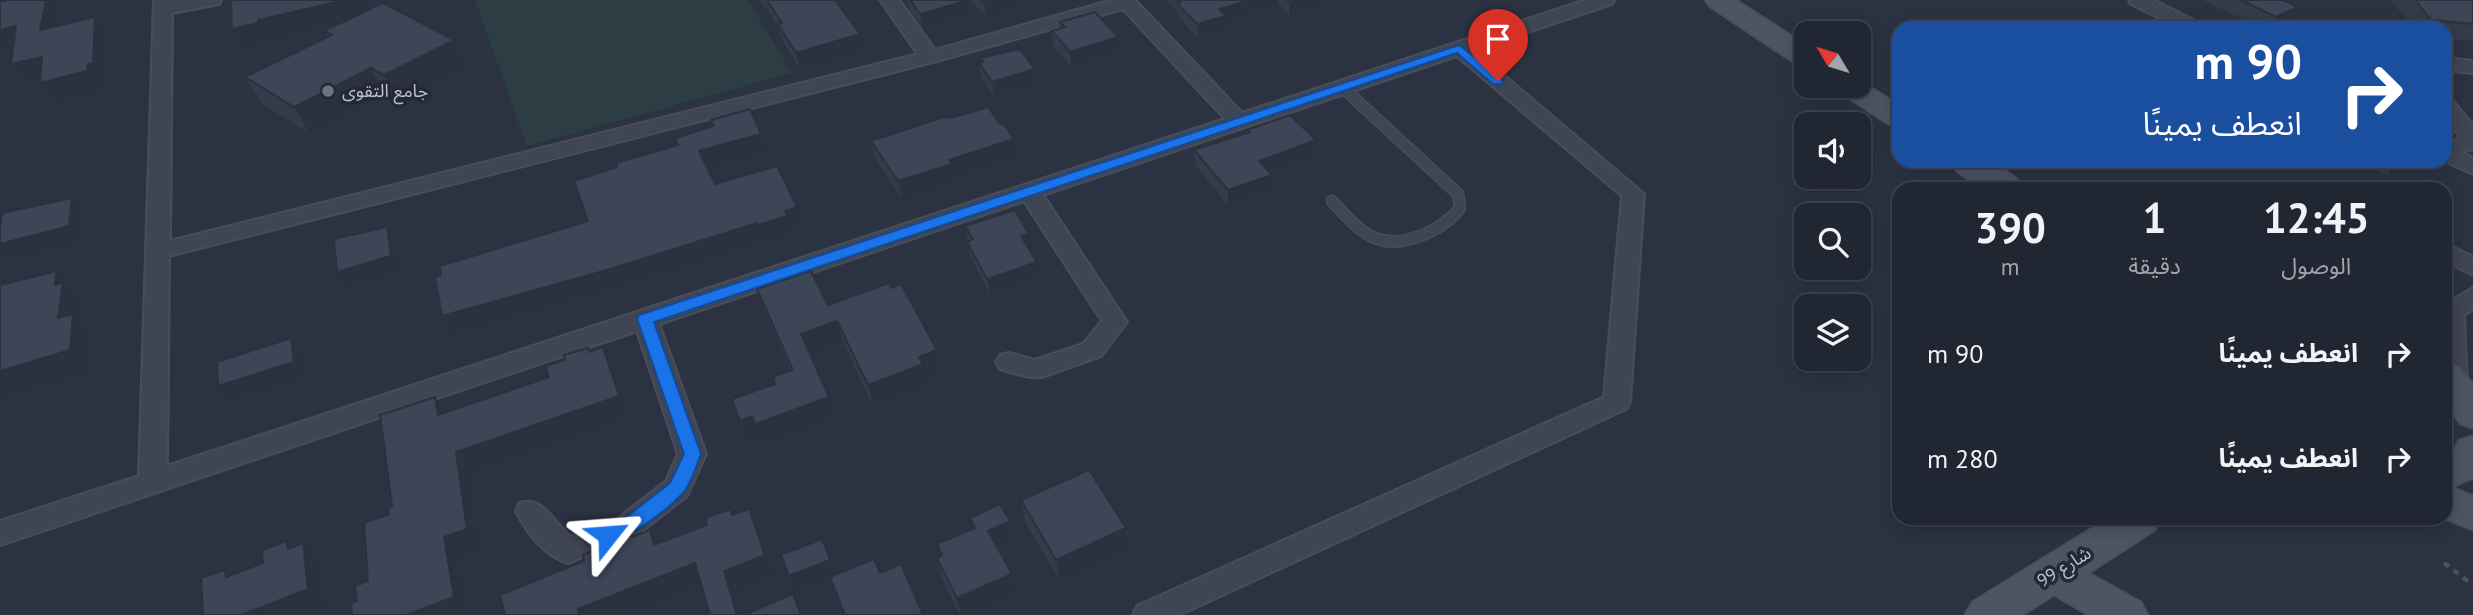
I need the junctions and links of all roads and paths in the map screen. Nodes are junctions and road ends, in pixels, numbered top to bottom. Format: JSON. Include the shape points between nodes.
{"nodes":[{"id":1,"x":212,"y":0,"type":"edge"},
{"id":2,"x":889,"y":0,"type":"edge"},
{"id":3,"x":1605,"y":0,"type":"edge"},
{"id":4,"x":1718,"y":0,"type":"edge"},
{"id":5,"x":2138,"y":0,"type":"edge"},
{"id":6,"x":1125,"y":1,"type":"edge"},
{"id":7,"x":163,"y":5,"type":"edge"},
{"id":8,"x":2180,"y":21,"type":"edge"},
{"id":9,"x":1459,"y":48,"type":"junction"},
{"id":10,"x":1794,"y":50,"type":"edge"},
{"id":11,"x":930,"y":57,"type":"junction"},
{"id":12,"x":2452,"y":65,"type":"edge"},
{"id":13,"x":2473,"y":67,"type":"edge"},
{"id":14,"x":1342,"y":87,"type":"junction"},
{"id":15,"x":1868,"y":98,"type":"edge"},
{"id":16,"x":2452,"y":113,"type":"edge"},
{"id":17,"x":1892,"y":114,"type":"edge"},
{"id":18,"x":1239,"y":122,"type":"junction"},
{"id":19,"x":2452,"y":149,"type":"edge"},
{"id":20,"x":2452,"y":155,"type":"edge"},
{"id":21,"x":2473,"y":167,"type":"edge"},
{"id":22,"x":1975,"y":168,"type":"edge"},
{"id":23,"x":1998,"y":182,"type":"edge"},
{"id":24,"x":1029,"y":191,"type":"junction"},
{"id":25,"x":1332,"y":201,"type":"dead end"},
{"id":26,"x":156,"y":252,"type":"junction"},
{"id":27,"x":2452,"y":255,"type":"edge"},
{"id":28,"x":2473,"y":267,"type":"edge"},
{"id":29,"x":2473,"y":296,"type":"edge"},
{"id":30,"x":2452,"y":309,"type":"edge"},
{"id":31,"x":645,"y":319,"type":"junction"},
{"id":32,"x":2452,"y":348,"type":"edge"},
{"id":33,"x":1009,"y":362,"type":"dead end"},
{"id":34,"x":2457,"y":392,"type":"edge"},
{"id":35,"x":2473,"y":451,"type":"edge"},
{"id":36,"x":2452,"y":471,"type":"edge"},
{"id":37,"x":153,"y":482,"type":"junction"},
{"id":38,"x":2452,"y":504,"type":"edge"},
{"id":39,"x":530,"y":511,"type":"dead end"},
{"id":40,"x":2473,"y":514,"type":"edge"},
{"id":41,"x":2130,"y":525,"type":"edge"},
{"id":42,"x":0,"y":533,"type":"edge"},
{"id":43,"x":2444,"y":563,"type":"dead end"},
{"id":44,"x":2054,"y":574,"type":"junction"},
{"id":45,"x":2473,"y":585,"type":"edge"},
{"id":46,"x":1169,"y":611,"type":"edge"},
{"id":47,"x":1987,"y":615,"type":"edge"},
{"id":48,"x":2126,"y":615,"type":"edge"}],
"edges":[{"from":1,"to":7,"type":"street"},
{"from":2,"to":11,"type":"street"},
{"from":3,"to":9,"type":"street"},
{"from":4,"to":10,"type":"main road"},
{"from":5,"to":8,"type":"street"},
{"from":6,"to":11,"type":"street"},
{"from":6,"to":18,"type":"street"},
{"from":7,"to":26,"type":"street"},
{"from":9,"to":14,"type":"street"},
{"from":9,"to":46,"type":"street","via":[[1633,194],[1617,402]]},
{"from":11,"to":26,"type":"street"},
{"from":12,"to":13,"type":"street"},
{"from":14,"to":18,"type":"street"},
{"from":14,"to":25,"type":"lane","via":[[1458,194],[1460,208],[1454,219],[1433,232],[1379,239],[1361,230]]},
{"from":15,"to":17,"type":"main road"},
{"from":16,"to":19,"type":"street","via":[[2472,138],[2471,143]]},
{"from":18,"to":24,"type":"street"},
{"from":20,"to":21,"type":"street"},
{"from":22,"to":23,"type":"main road"},
{"from":24,"to":31,"type":"street"},
{"from":24,"to":33,"type":"street","via":[[1115,322],[1092,350],[1036,369]]},
{"from":26,"to":37,"type":"street"},
{"from":27,"to":28,"type":"street"},
{"from":29,"to":30,"type":"street"},
{"from":31,"to":37,"type":"street"},
{"from":31,"to":39,"type":"street","via":[[692,454],[677,488],[627,527],[568,551]]},
{"from":32,"to":34,"type":"street"},
{"from":35,"to":36,"type":"main road","via":[[2466,464]]},
{"from":37,"to":42,"type":"street"},
{"from":38,"to":40,"type":"main road"},
{"from":41,"to":44,"type":"main road","name":"شارع 99"},
{"from":43,"to":45,"type":"path"},
{"from":44,"to":47,"type":"main road","name":"شارع 99"},
{"from":44,"to":48,"type":"main road"}]}
